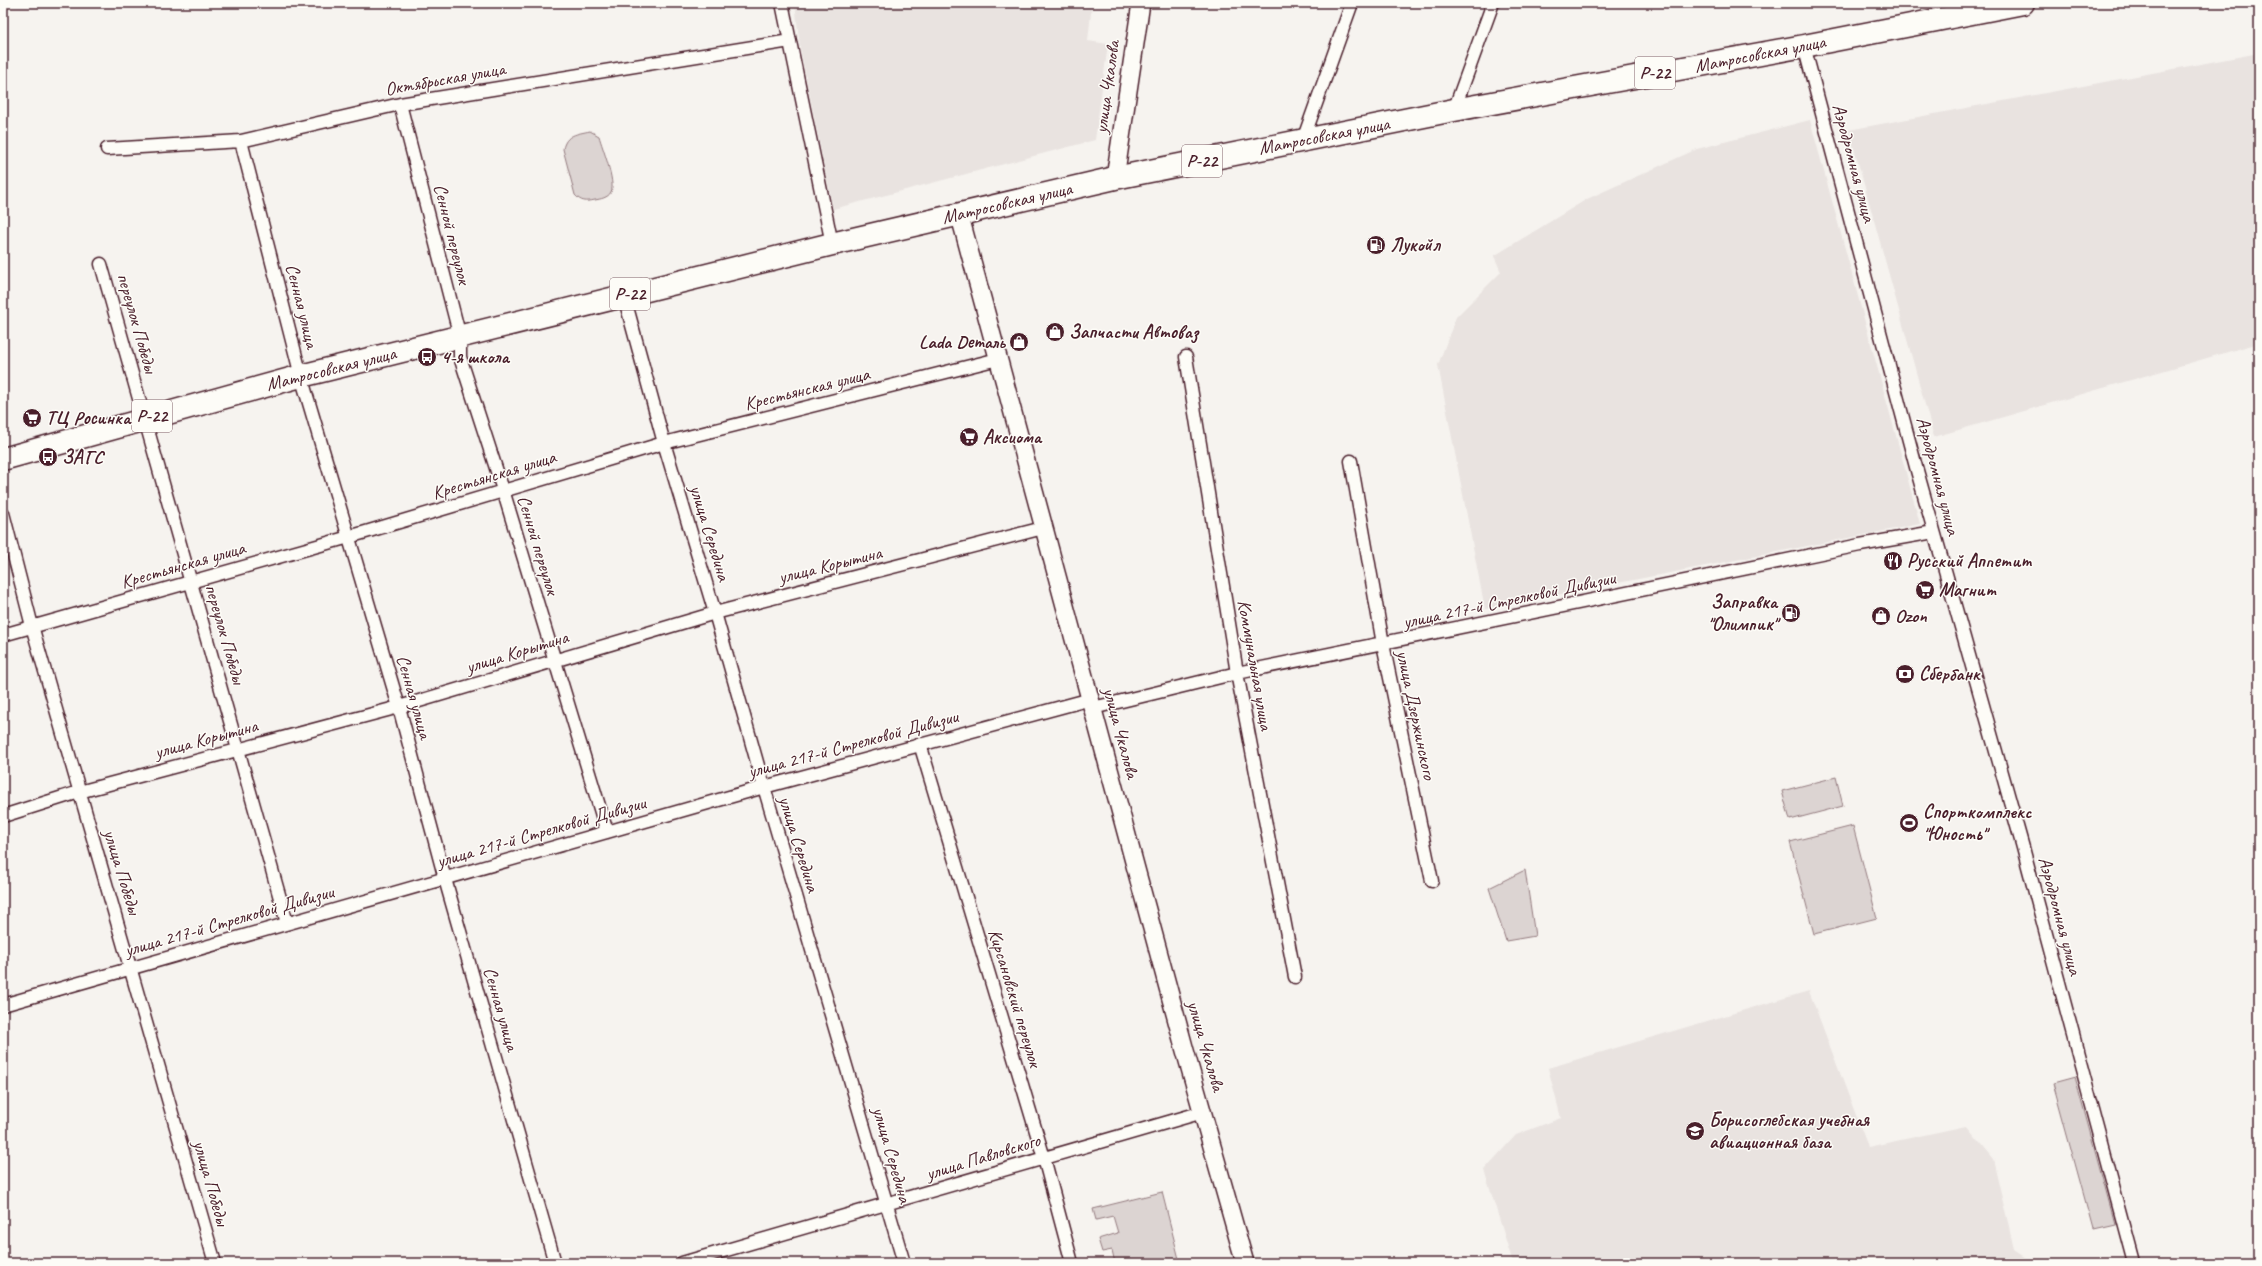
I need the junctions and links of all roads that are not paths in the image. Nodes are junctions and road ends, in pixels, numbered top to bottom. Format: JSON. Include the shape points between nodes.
{"nodes":[{"id":1,"x":782,"y":3,"type":"edge"},
{"id":2,"x":1141,"y":3,"type":"edge"},
{"id":3,"x":1352,"y":3,"type":"edge"},
{"id":4,"x":1493,"y":3,"type":"edge"},
{"id":5,"x":2023,"y":3,"type":"edge"},
{"id":6,"x":790,"y":41,"type":"junction"},
{"id":7,"x":1804,"y":46,"type":"junction"},
{"id":8,"x":400,"y":104,"type":"junction"},
{"id":9,"x":1454,"y":110,"type":"junction"},
{"id":10,"x":1303,"y":140,"type":"junction"},
{"id":11,"x":241,"y":141,"type":"junction"},
{"id":12,"x":107,"y":149,"type":"dead end"},
{"id":13,"x":1116,"y":178,"type":"junction"},
{"id":14,"x":959,"y":213,"type":"junction"},
{"id":15,"x":832,"y":244,"type":"junction"},
{"id":16,"x":101,"y":264,"type":"dead end"},
{"id":17,"x":624,"y":296,"type":"junction"},
{"id":18,"x":460,"y":337,"type":"junction"},
{"id":19,"x":1186,"y":357,"type":"dead end"},
{"id":20,"x":998,"y":358,"type":"junction"},
{"id":21,"x":301,"y":376,"type":"junction"},
{"id":22,"x":146,"y":418,"type":"junction"},
{"id":23,"x":664,"y":443,"type":"junction"},
{"id":24,"x":3,"y":459,"type":"edge"},
{"id":25,"x":1351,"y":461,"type":"dead end"},
{"id":26,"x":503,"y":490,"type":"junction"},
{"id":27,"x":3,"y":513,"type":"edge"},
{"id":28,"x":1043,"y":528,"type":"junction"},
{"id":29,"x":1934,"y":532,"type":"junction"},
{"id":30,"x":349,"y":537,"type":"junction"},
{"id":31,"x":190,"y":582,"type":"junction"},
{"id":32,"x":715,"y":613,"type":"junction"},
{"id":33,"x":32,"y":626,"type":"junction"},
{"id":34,"x":3,"y":635,"type":"edge"},
{"id":35,"x":1383,"y":644,"type":"junction"},
{"id":36,"x":554,"y":660,"type":"junction"},
{"id":37,"x":1237,"y":673,"type":"junction"},
{"id":38,"x":1092,"y":703,"type":"junction"},
{"id":39,"x":399,"y":707,"type":"junction"},
{"id":40,"x":920,"y":744,"type":"junction"},
{"id":41,"x":240,"y":748,"type":"junction"},
{"id":42,"x":764,"y":787,"type":"junction"},
{"id":43,"x":79,"y":792,"type":"junction"},
{"id":44,"x":3,"y":816,"type":"edge"},
{"id":45,"x":607,"y":832,"type":"junction"},
{"id":46,"x":445,"y":879,"type":"junction"},
{"id":47,"x":1432,"y":880,"type":"dead end"},
{"id":48,"x":287,"y":923,"type":"junction"},
{"id":49,"x":131,"y":967,"type":"junction"},
{"id":50,"x":1295,"y":977,"type":"dead end"},
{"id":51,"x":3,"y":1005,"type":"edge"},
{"id":52,"x":1203,"y":1112,"type":"junction"},
{"id":53,"x":1044,"y":1158,"type":"junction"},
{"id":54,"x":888,"y":1204,"type":"junction"},
{"id":55,"x":215,"y":1263,"type":"edge"},
{"id":56,"x":555,"y":1263,"type":"edge"},
{"id":57,"x":682,"y":1263,"type":"edge"},
{"id":58,"x":904,"y":1263,"type":"edge"},
{"id":59,"x":1072,"y":1263,"type":"edge"},
{"id":60,"x":1245,"y":1263,"type":"edge"},
{"id":61,"x":2134,"y":1263,"type":"edge"}],
"edges":[{"from":1,"to":6,"type":"street"},
{"from":2,"to":13,"type":"street","name":"улица Чкалова"},
{"from":3,"to":10,"type":"street"},
{"from":4,"to":9,"type":"street"},
{"from":5,"to":7,"type":"highway","name":"Матросовская улица","number":"Р-22"},
{"from":6,"to":8,"type":"street","name":"Октябрьская улица"},
{"from":6,"to":15,"type":"street"},
{"from":7,"to":9,"type":"highway","name":"Матросовская улица","number":"Р-22"},
{"from":7,"to":29,"type":"street","name":"Аэродромная улица"},
{"from":8,"to":11,"type":"street","name":"Октябрьская улица"},
{"from":8,"to":18,"type":"street","name":"Сенной переулок"},
{"from":9,"to":10,"type":"highway","name":"Матросовская улица","number":"Р-22"},
{"from":10,"to":13,"type":"highway","name":"Матросовская улица","number":"Р-22"},
{"from":11,"to":12,"type":"street","name":"Октябрьская улица"},
{"from":11,"to":21,"type":"street","name":"Сенная улица"},
{"from":13,"to":14,"type":"highway","name":"Матросовская улица","number":"Р-22"},
{"from":14,"to":15,"type":"highway","name":"Матросовская улица","number":"Р-22"},
{"from":14,"to":20,"type":"street","name":"улица Чкалова"},
{"from":15,"to":17,"type":"highway","name":"Матросовская улица","number":"Р-22"},
{"from":16,"to":22,"type":"street","name":"переулок Победы"},
{"from":17,"to":18,"type":"highway","name":"Матросовская улица","number":"Р-22"},
{"from":17,"to":23,"type":"street","name":"улица Середина"},
{"from":18,"to":21,"type":"highway","name":"Матросовская улица","number":"Р-22"},
{"from":18,"to":26,"type":"street","name":"Сенной переулок","via":[[460,357]]},
{"from":19,"to":37,"type":"street","name":"Коммунальная улица"},
{"from":20,"to":23,"type":"street","name":"Крестьянская улица"},
{"from":20,"to":28,"type":"street","name":"улица Чкалова"},
{"from":21,"to":22,"type":"highway","name":"Матросовская улица","number":"Р-22"},
{"from":21,"to":30,"type":"street","name":"Сенная улица"},
{"from":22,"to":24,"type":"highway","name":"Матросовская улица","number":"Р-22"},
{"from":22,"to":31,"type":"street","name":"переулок Победы"},
{"from":23,"to":26,"type":"street","name":"Крестьянская улица"},
{"from":23,"to":32,"type":"street","name":"улица Середина"},
{"from":25,"to":35,"type":"street","name":"улица Дзержинского"},
{"from":26,"to":30,"type":"street","name":"Крестьянская улица"},
{"from":26,"to":36,"type":"street","name":"Сенной переулок"},
{"from":27,"to":33,"type":"street","name":"улица Победы"},
{"from":28,"to":32,"type":"street","name":"улица Корытина"},
{"from":28,"to":38,"type":"street","name":"улица Чкалова"},
{"from":29,"to":35,"type":"street","name":"улица 217-й Стрелковой Дивизии"},
{"from":29,"to":61,"type":"street","name":"Аэродромная улица","via":[[2022,844]]},
{"from":30,"to":31,"type":"street","name":"Крестьянская улица"},
{"from":30,"to":39,"type":"street","name":"Сенная улица"},
{"from":31,"to":33,"type":"street","name":"Крестьянская улица"},
{"from":31,"to":41,"type":"street","name":"переулок Победы"},
{"from":32,"to":36,"type":"street","name":"улица Корытина"},
{"from":32,"to":42,"type":"street","name":"улица Середина"},
{"from":33,"to":34,"type":"street","name":"Крестьянская улица"},
{"from":33,"to":43,"type":"street","name":"улица Победы"},
{"from":35,"to":37,"type":"street","name":"улица 217-й Стрелковой Дивизии"},
{"from":35,"to":47,"type":"street","name":"улица Дзержинского"},
{"from":36,"to":39,"type":"street","name":"улица Корытина"},
{"from":36,"to":45,"type":"street","name":"Сенной переулок"},
{"from":37,"to":38,"type":"street","name":"улица 217-й Стрелковой Дивизии"},
{"from":37,"to":50,"type":"street","name":"Коммунальная улица"},
{"from":38,"to":40,"type":"street","name":"улица 217-й Стрелковой Дивизии"},
{"from":38,"to":52,"type":"street","name":"улица Чкалова"},
{"from":39,"to":41,"type":"street","name":"улица Корытина"},
{"from":39,"to":46,"type":"street","name":"Сенная улица"},
{"from":40,"to":42,"type":"street","name":"улица 217-й Стрелковой Дивизии"},
{"from":40,"to":53,"type":"street","name":"Кирсановский переулок"},
{"from":41,"to":43,"type":"street","name":"улица Корытина"},
{"from":41,"to":48,"type":"street","name":"переулок Победы"},
{"from":42,"to":45,"type":"street","name":"улица 217-й Стрелковой Дивизии"},
{"from":42,"to":54,"type":"street","name":"улица Середина"},
{"from":43,"to":44,"type":"street","name":"улица Корытина"},
{"from":43,"to":49,"type":"street","name":"улица Победы"},
{"from":45,"to":46,"type":"street","name":"улица 217-й Стрелковой Дивизии"},
{"from":46,"to":48,"type":"street","name":"улица 217-й Стрелковой Дивизии"},
{"from":46,"to":56,"type":"street","name":"Сенная улица"},
{"from":48,"to":49,"type":"street","name":"улица 217-й Стрелковой Дивизии"},
{"from":49,"to":51,"type":"street","name":"улица 217-й Стрелковой Дивизии"},
{"from":49,"to":55,"type":"street","name":"улица Победы"},
{"from":52,"to":53,"type":"street","name":"улица Павловского"},
{"from":52,"to":60,"type":"street","name":"улица Чкалова"},
{"from":53,"to":54,"type":"street","name":"улица Павловского"},
{"from":53,"to":59,"type":"street","name":"Кирсановский переулок"},
{"from":54,"to":57,"type":"street","name":"улица Павловского"},
{"from":54,"to":58,"type":"street","name":"улица Середина"}]}
